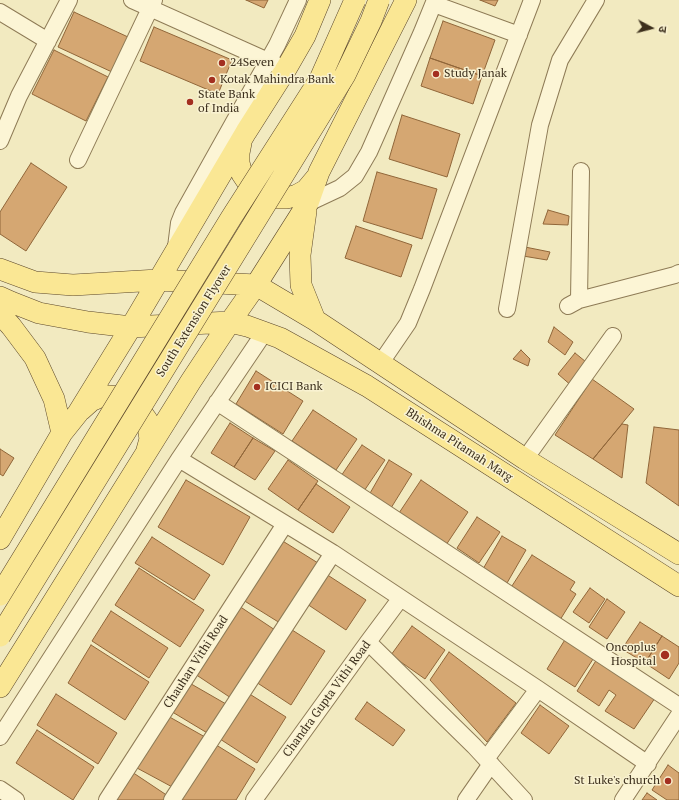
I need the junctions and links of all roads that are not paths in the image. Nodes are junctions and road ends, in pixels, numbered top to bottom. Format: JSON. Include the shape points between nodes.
{"nodes":[{"id":1,"x":69,"y":0,"type":"edge"},
{"id":2,"x":132,"y":0,"type":"edge"},
{"id":3,"x":298,"y":0,"type":"edge"},
{"id":4,"x":320,"y":0,"type":"edge"},
{"id":5,"x":355,"y":0,"type":"edge"},
{"id":6,"x":379,"y":0,"type":"edge"},
{"id":7,"x":406,"y":0,"type":"edge"},
{"id":8,"x":532,"y":0,"type":"edge"},
{"id":9,"x":596,"y":0,"type":"edge"},
{"id":10,"x":434,"y":2,"type":"edge"},
{"id":11,"x":153,"y":4,"type":"edge"},
{"id":12,"x":0,"y":12,"type":"edge"},
{"id":13,"x":519,"y":35,"type":"junction"},
{"id":14,"x":48,"y":41,"type":"junction"},
{"id":15,"x":277,"y":65,"type":"junction"},
{"id":16,"x":246,"y":132,"type":"junction"},
{"id":17,"x":0,"y":141,"type":"edge"},
{"id":18,"x":78,"y":160,"type":"dead end"},
{"id":19,"x":581,"y":171,"type":"dead end"},
{"id":20,"x":319,"y":172,"type":"junction"},
{"id":21,"x":308,"y":202,"type":"junction"},
{"id":22,"x":175,"y":252,"type":"junction"},
{"id":23,"x":0,"y":269,"type":"edge"},
{"id":24,"x":678,"y":274,"type":"edge"},
{"id":25,"x":158,"y":280,"type":"junction"},
{"id":26,"x":73,"y":285,"type":"junction"},
{"id":27,"x":256,"y":285,"type":"junction"},
{"id":28,"x":0,"y":297,"type":"edge"},
{"id":29,"x":507,"y":309,"type":"dead end"},
{"id":30,"x":0,"y":314,"type":"edge"},
{"id":31,"x":58,"y":316,"type":"junction"},
{"id":32,"x":230,"y":322,"type":"junction"},
{"id":33,"x":320,"y":324,"type":"junction"},
{"id":34,"x":131,"y":327,"type":"junction"},
{"id":35,"x":264,"y":332,"type":"junction"},
{"id":36,"x":613,"y":336,"type":"dead end"},
{"id":37,"x":306,"y":353,"type":"junction"},
{"id":38,"x":380,"y":364,"type":"junction"},
{"id":39,"x":217,"y":402,"type":"junction"},
{"id":40,"x":78,"y":413,"type":"junction"},
{"id":41,"x":62,"y":433,"type":"junction"},
{"id":42,"x":144,"y":457,"type":"junction"},
{"id":43,"x":179,"y":459,"type":"junction"},
{"id":44,"x":525,"y":459,"type":"junction"},
{"id":45,"x":285,"y":524,"type":"junction"},
{"id":46,"x":0,"y":539,"type":"edge"},
{"id":47,"x":332,"y":553,"type":"junction"},
{"id":48,"x":679,"y":554,"type":"edge"},
{"id":49,"x":679,"y":586,"type":"edge"},
{"id":50,"x":0,"y":595,"type":"edge"},
{"id":51,"x":400,"y":599,"type":"junction"},
{"id":52,"x":0,"y":636,"type":"edge"},
{"id":53,"x":368,"y":642,"type":"junction"},
{"id":54,"x":0,"y":687,"type":"edge"},
{"id":55,"x":538,"y":688,"type":"junction"},
{"id":56,"x":679,"y":706,"type":"edge"},
{"id":57,"x":679,"y":715,"type":"edge"},
{"id":58,"x":0,"y":736,"type":"edge"},
{"id":59,"x":488,"y":762,"type":"junction"},
{"id":60,"x":648,"y":764,"type":"junction"},
{"id":61,"x":0,"y":789,"type":"edge"},
{"id":62,"x":16,"y":800,"type":"edge"},
{"id":63,"x":107,"y":800,"type":"edge"},
{"id":64,"x":172,"y":800,"type":"edge"},
{"id":65,"x":254,"y":800,"type":"edge"},
{"id":66,"x":466,"y":800,"type":"edge"},
{"id":67,"x":524,"y":800,"type":"edge"},
{"id":68,"x":624,"y":800,"type":"edge"}],
"edges":[{"from":1,"to":14,"type":"street"},
{"from":2,"to":11,"type":"street"},
{"from":3,"to":15,"type":"street","via":[[281,38]]},
{"from":4,"to":15,"type":"main road","via":[[305,36]]},
{"from":5,"to":50,"type":"main road","name":"South Extension Flyover","bridge":true,"via":[[320,79],[231,218]]},
{"from":6,"to":52,"type":"main road","name":"South Extension Flyover","bridge":true,"via":[[345,75]]},
{"from":7,"to":20,"type":"main road"},
{"from":8,"to":13,"type":"street"},
{"from":9,"to":29,"type":"street","via":[[560,60],[540,125]]},
{"from":10,"to":13,"type":"street"},
{"from":10,"to":21,"type":"street","via":[[369,152],[355,176],[340,188]]},
{"from":11,"to":15,"type":"street"},
{"from":11,"to":18,"type":"street"},
{"from":12,"to":14,"type":"street"},
{"from":13,"to":38,"type":"street","via":[[420,296],[408,323]]},
{"from":14,"to":17,"type":"street","via":[[19,96]]},
{"from":15,"to":16,"type":"main road"},
{"from":15,"to":22,"type":"street","via":[[184,213],[179,223]]},
{"from":16,"to":20,"type":"main road","via":[[239,152],[242,174],[248,183],[265,196],[286,198],[297,195],[314,182]]},
{"from":16,"to":22,"type":"main road"},
{"from":19,"to":24,"type":"street","via":[[574,303]]},
{"from":20,"to":21,"type":"main road"},
{"from":21,"to":27,"type":"main road"},
{"from":21,"to":33,"type":"main road","via":[[300,255],[301,286]]},
{"from":22,"to":25,"type":"main road"},
{"from":23,"to":26,"type":"main road","via":[[35,282]]},
{"from":25,"to":26,"type":"main road"},
{"from":25,"to":27,"type":"main road"},
{"from":25,"to":34,"type":"main road"},
{"from":26,"to":31,"type":"main road"},
{"from":27,"to":32,"type":"main road"},
{"from":27,"to":33,"type":"main road","name":"Bhishma Pitamah Marg"},
{"from":28,"to":31,"type":"main road","name":"Bhishma Pitamah Marg","via":[[39,313]]},
{"from":30,"to":41,"type":"main road","via":[[35,358],[54,399]]},
{"from":31,"to":34,"type":"main road","name":"Bhishma Pitamah Marg"},
{"from":32,"to":34,"type":"main road","name":"Bhishma Pitamah Marg"},
{"from":32,"to":35,"type":"main road","name":"Bhishma Pitamah Marg"},
{"from":32,"to":42,"type":"main road"},
{"from":33,"to":37,"type":"main road"},
{"from":33,"to":38,"type":"main road","name":"Bhishma Pitamah Marg"},
{"from":34,"to":40,"type":"main road"},
{"from":35,"to":37,"type":"main road","name":"Bhishma Pitamah Marg"},
{"from":35,"to":39,"type":"street"},
{"from":36,"to":44,"type":"street"},
{"from":37,"to":49,"type":"main road","name":"Bhishma Pitamah Marg","via":[[367,386]]},
{"from":38,"to":44,"type":"main road","name":"Bhishma Pitamah Marg"},
{"from":39,"to":43,"type":"street"},
{"from":39,"to":56,"type":"street"},
{"from":40,"to":41,"type":"main road"},
{"from":40,"to":42,"type":"main road","via":[[91,400],[109,396],[128,400],[136,405],[147,420],[149,429],[149,443]]},
{"from":41,"to":46,"type":"main road"},
{"from":42,"to":54,"type":"main road"},
{"from":43,"to":45,"type":"street"},
{"from":43,"to":58,"type":"street"},
{"from":44,"to":48,"type":"main road","name":"Bhishma Pitamah Marg"},
{"from":45,"to":47,"type":"street"},
{"from":45,"to":63,"type":"street","name":"Chauhan Vithi Road"},
{"from":47,"to":51,"type":"street"},
{"from":47,"to":64,"type":"street"},
{"from":51,"to":53,"type":"street","name":"Chandra Gupta Vithi Road"},
{"from":51,"to":55,"type":"street"},
{"from":53,"to":59,"type":"street"},
{"from":53,"to":65,"type":"street","name":"Chandra Gupta Vithi Road"},
{"from":55,"to":59,"type":"street"},
{"from":55,"to":60,"type":"street"},
{"from":57,"to":60,"type":"street"},
{"from":59,"to":66,"type":"street"},
{"from":59,"to":67,"type":"street"},
{"from":60,"to":68,"type":"street"},
{"from":61,"to":62,"type":"street"}]}
